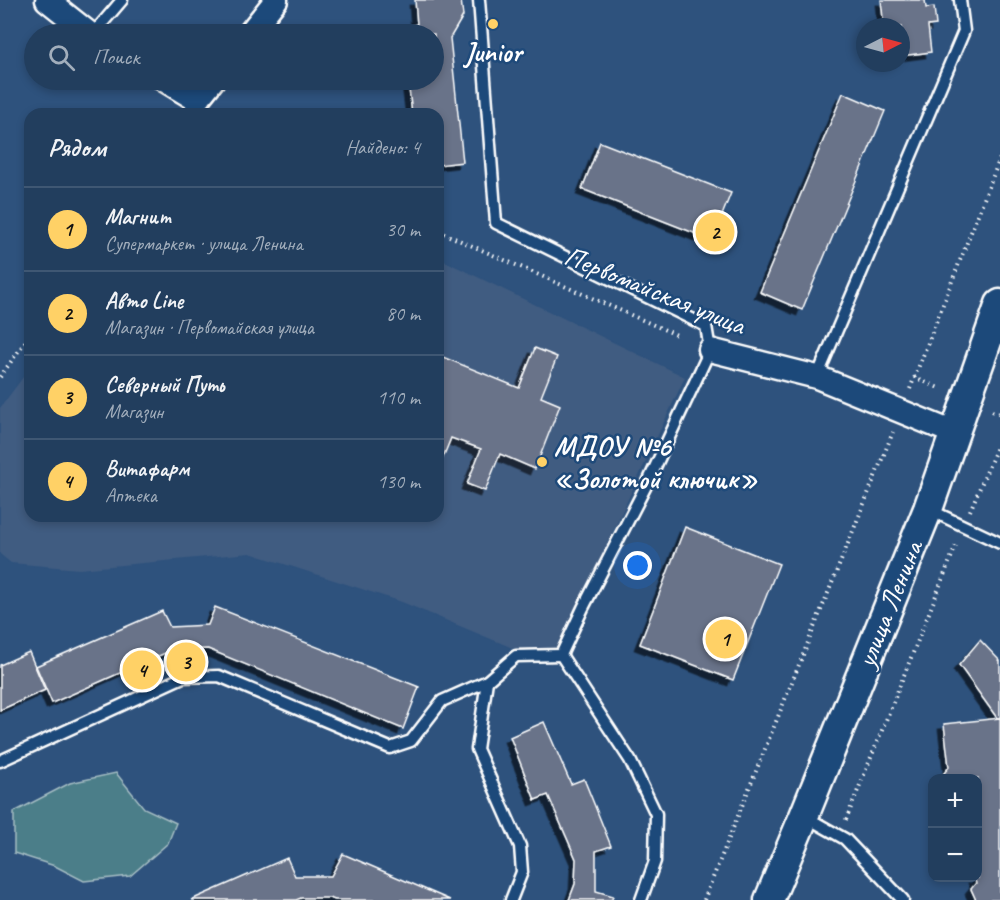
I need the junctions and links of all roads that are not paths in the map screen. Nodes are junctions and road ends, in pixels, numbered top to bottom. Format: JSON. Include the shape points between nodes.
{"nodes":[{"id":1,"x":47,"y":0,"type":"edge"},
{"id":2,"x":122,"y":0,"type":"edge"},
{"id":3,"x":276,"y":0,"type":"edge"},
{"id":4,"x":479,"y":0,"type":"edge"},
{"id":5,"x":960,"y":0,"type":"edge"},
{"id":6,"x":78,"y":24,"type":"edge"},
{"id":7,"x":100,"y":24,"type":"edge"},
{"id":8,"x":257,"y":24,"type":"edge"},
{"id":9,"x":180,"y":90,"type":"edge"},
{"id":10,"x":205,"y":90,"type":"edge"},
{"id":11,"x":1000,"y":304,"type":"edge"},
{"id":12,"x":710,"y":350,"type":"junction"},
{"id":13,"x":817,"y":377,"type":"junction"},
{"id":14,"x":954,"y":433,"type":"junction"},
{"id":15,"x":928,"y":509,"type":"junction"},
{"id":16,"x":1000,"y":543,"type":"edge"},
{"id":17,"x":561,"y":655,"type":"junction"},
{"id":18,"x":487,"y":681,"type":"junction"},
{"id":19,"x":0,"y":761,"type":"edge"},
{"id":20,"x":804,"y":816,"type":"junction"},
{"id":21,"x":510,"y":900,"type":"edge"},
{"id":22,"x":641,"y":900,"type":"edge"},
{"id":23,"x":769,"y":900,"type":"edge"},
{"id":24,"x":903,"y":900,"type":"edge"}],
"edges":[{"from":1,"to":6,"type":"street"},
{"from":2,"to":7,"type":"lane"},
{"from":3,"to":8,"type":"street"},
{"from":4,"to":12,"type":"lane","via":[[496,223],[706,326]]},
{"from":5,"to":13,"type":"lane","via":[[964,31]]},
{"from":9,"to":10,"type":"street","via":[[197,100]]},
{"from":11,"to":14,"type":"street","name":"улица Ленина"},
{"from":12,"to":13,"type":"street","name":"Первомайская улица"},
{"from":12,"to":17,"type":"lane","via":[[650,480]]},
{"from":13,"to":14,"type":"street","name":"Первомайская улица"},
{"from":14,"to":15,"type":"street","name":"улица Ленина"},
{"from":15,"to":16,"type":"lane"},
{"from":15,"to":20,"type":"street","name":"улица Ленина"},
{"from":17,"to":18,"type":"lane","via":[[516,656]]},
{"from":17,"to":22,"type":"lane","via":[[630,760],[656,814],[655,861]]},
{"from":18,"to":19,"type":"lane","via":[[442,701],[411,741],[390,748],[219,676],[183,677]]},
{"from":18,"to":21,"type":"lane","via":[[477,749],[520,846],[522,872]]},
{"from":20,"to":23,"type":"street","name":"улица Ленина"},
{"from":20,"to":24,"type":"lane","via":[[845,839]]}]}
